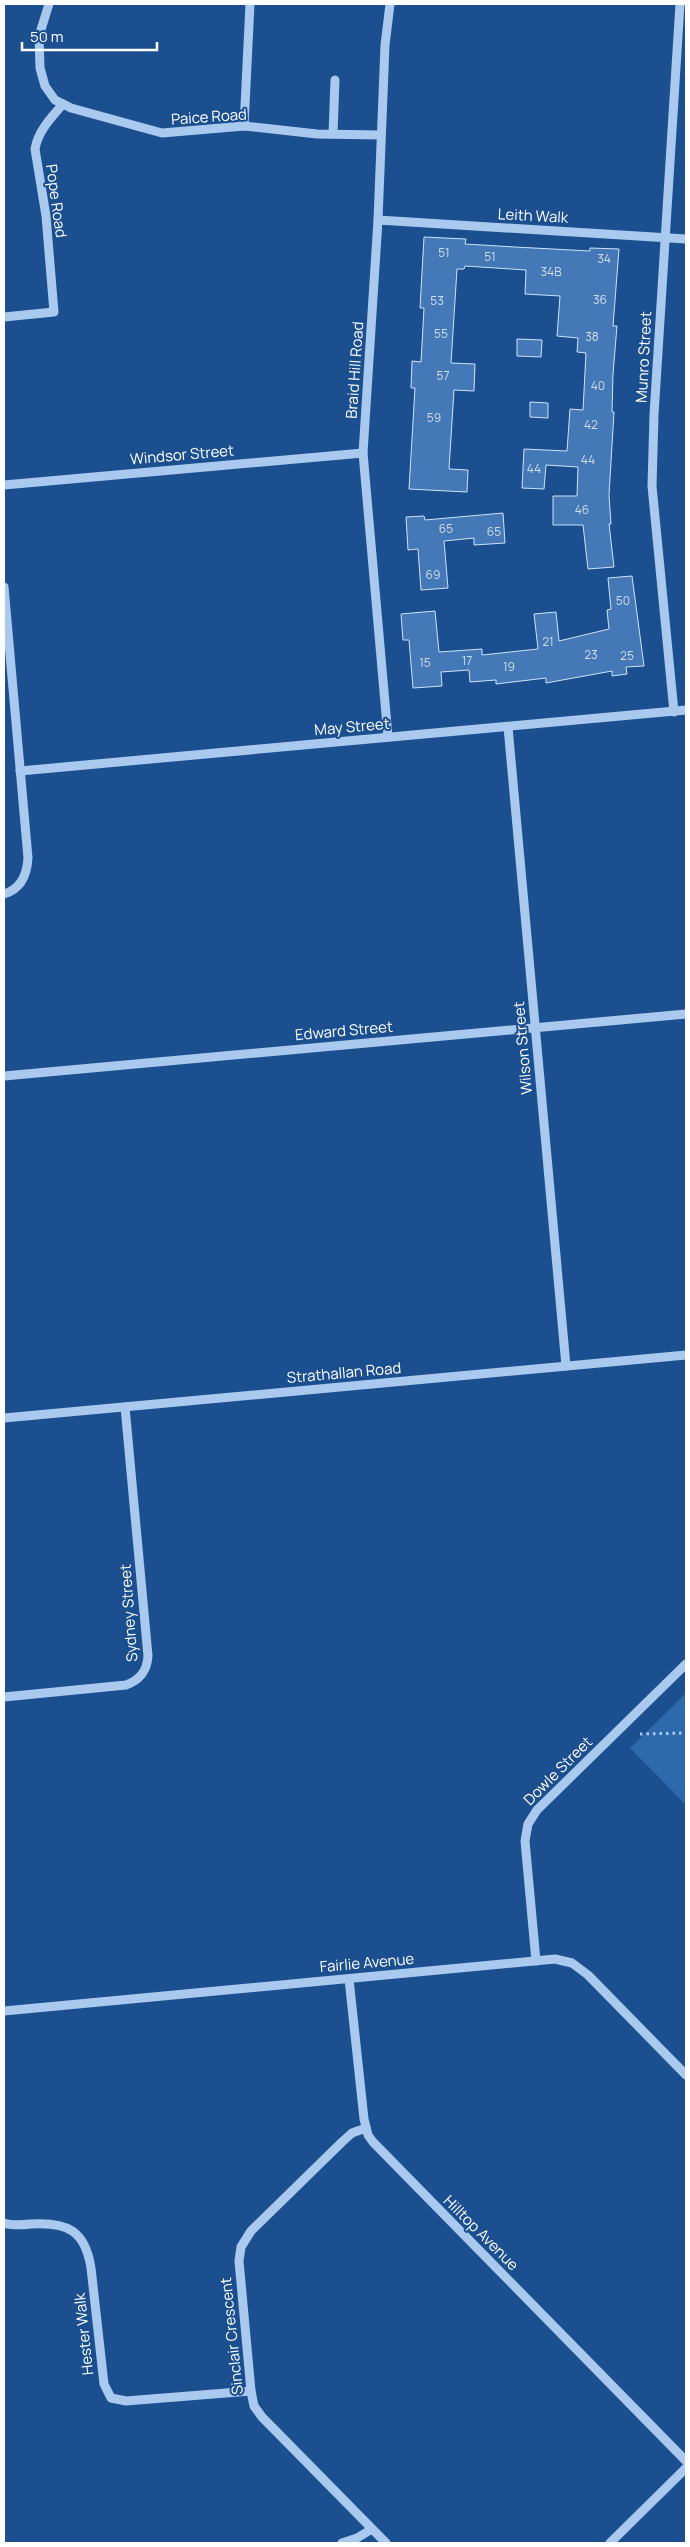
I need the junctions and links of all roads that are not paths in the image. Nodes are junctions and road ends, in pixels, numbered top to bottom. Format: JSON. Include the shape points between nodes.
{"nodes":[{"id":1,"x":49,"y":4,"type":"edge"},
{"id":2,"x":250,"y":4,"type":"edge"},
{"id":3,"x":390,"y":4,"type":"edge"},
{"id":4,"x":680,"y":4,"type":"edge"},
{"id":5,"x":335,"y":80,"type":"dead end"},
{"id":6,"x":63,"y":104,"type":"junction"},
{"id":7,"x":244,"y":126,"type":"junction"},
{"id":8,"x":333,"y":134,"type":"junction"},
{"id":9,"x":380,"y":135,"type":"junction"},
{"id":10,"x":378,"y":220,"type":"junction"},
{"id":11,"x":665,"y":238,"type":"junction"},
{"id":12,"x":686,"y":239,"type":"edge"},
{"id":13,"x":4,"y":317,"type":"edge"},
{"id":14,"x":363,"y":453,"type":"junction"},
{"id":15,"x":4,"y":485,"type":"edge"},
{"id":16,"x":4,"y":587,"type":"edge"},
{"id":17,"x":686,"y":710,"type":"edge"},
{"id":18,"x":674,"y":712,"type":"junction"},
{"id":19,"x":508,"y":727,"type":"junction"},
{"id":20,"x":388,"y":737,"type":"junction"},
{"id":21,"x":20,"y":771,"type":"junction"},
{"id":22,"x":4,"y":894,"type":"edge"},
{"id":23,"x":686,"y":1014,"type":"edge"},
{"id":24,"x":535,"y":1027,"type":"junction"},
{"id":25,"x":4,"y":1076,"type":"edge"},
{"id":26,"x":686,"y":1355,"type":"edge"},
{"id":27,"x":566,"y":1366,"type":"junction"},
{"id":28,"x":125,"y":1407,"type":"junction"},
{"id":29,"x":4,"y":1418,"type":"edge"},
{"id":30,"x":686,"y":1664,"type":"edge"},
{"id":31,"x":4,"y":1697,"type":"edge"},
{"id":32,"x":536,"y":1961,"type":"junction"},
{"id":33,"x":349,"y":1979,"type":"junction"},
{"id":34,"x":4,"y":2011,"type":"edge"},
{"id":35,"x":686,"y":2075,"type":"edge"},
{"id":36,"x":366,"y":2128,"type":"junction"},
{"id":37,"x":4,"y":2223,"type":"edge"},
{"id":38,"x":251,"y":2391,"type":"junction"},
{"id":39,"x":686,"y":2460,"type":"edge"},
{"id":40,"x":686,"y":2468,"type":"edge"},
{"id":41,"x":372,"y":2529,"type":"junction"},
{"id":42,"x":342,"y":2543,"type":"edge"},
{"id":43,"x":386,"y":2543,"type":"edge"},
{"id":44,"x":610,"y":2543,"type":"edge"}],
"edges":[{"from":1,"to":6,"type":"street","name":"Paice Road","via":[[39,36],[40,68],[45,86],[55,100]]},
{"from":2,"to":7,"type":"street"},
{"from":3,"to":9,"type":"street","name":"Braid Hill Road"},
{"from":4,"to":11,"type":"street","name":"Munro Street"},
{"from":5,"to":8,"type":"street"},
{"from":6,"to":7,"type":"street","name":"Paice Road","via":[[162,133]]},
{"from":6,"to":13,"type":"street","name":"Pope Road","via":[[45,125],[35,150],[46,216],[54,312]]},
{"from":7,"to":8,"type":"street","name":"Paice Road"},
{"from":8,"to":9,"type":"street","name":"Paice Road"},
{"from":9,"to":10,"type":"street","name":"Braid Hill Road"},
{"from":10,"to":11,"type":"street","name":"Leith Walk"},
{"from":10,"to":14,"type":"street","name":"Braid Hill Road"},
{"from":11,"to":12,"type":"street","name":"Leith Walk"},
{"from":11,"to":18,"type":"street","name":"Munro Street","via":[[652,486]]},
{"from":14,"to":15,"type":"street","name":"Windsor Street"},
{"from":14,"to":20,"type":"street","name":"Braid Hill Road"},
{"from":16,"to":21,"type":"street"},
{"from":17,"to":18,"type":"street","name":"May Street"},
{"from":18,"to":19,"type":"street","name":"May Street"},
{"from":19,"to":20,"type":"street","name":"May Street"},
{"from":19,"to":24,"type":"street","name":"Wilson Street"},
{"from":20,"to":21,"type":"street","name":"May Street"},
{"from":21,"to":22,"type":"street","via":[[28,858],[24,879],[15,889]]},
{"from":23,"to":24,"type":"street","name":"Edward Street"},
{"from":24,"to":25,"type":"street","name":"Edward Street"},
{"from":24,"to":27,"type":"street","name":"Wilson Street"},
{"from":26,"to":27,"type":"street","name":"Strathallan Road"},
{"from":27,"to":28,"type":"street","name":"Strathallan Road"},
{"from":28,"to":29,"type":"street","name":"Strathallan Road"},
{"from":28,"to":31,"type":"street","name":"Sydney Street","via":[[148,1656],[145,1670],[126,1685]]},
{"from":30,"to":32,"type":"street","name":"Dowle Street","via":[[537,1810],[528,1824],[525,1841]]},
{"from":32,"to":33,"type":"street","name":"Fairlie Avenue"},
{"from":32,"to":35,"type":"street","name":"Fairlie Avenue","via":[[564,1960],[578,1967]]},
{"from":33,"to":34,"type":"street","name":"Fairlie Avenue"},
{"from":33,"to":36,"type":"street","name":"Hilltop Avenue"},
{"from":36,"to":38,"type":"street","name":"Sinclair Crescent","via":[[352,2133],[342,2142],[251,2231],[240,2248]]},
{"from":36,"to":39,"type":"street","name":"Hilltop Avenue","via":[[378,2149]]},
{"from":37,"to":38,"type":"street","name":"Hester Walk","via":[[63,2226],[82,2239],[90,2258],[103,2378],[111,2398],[126,2401]]},
{"from":38,"to":41,"type":"street","name":"Sinclair Crescent","via":[[254,2406],[262,2417]]},
{"from":40,"to":44,"type":"street"},
{"from":41,"to":42,"type":"street"},
{"from":41,"to":43,"type":"street","name":"Sinclair Crescent"}]}
